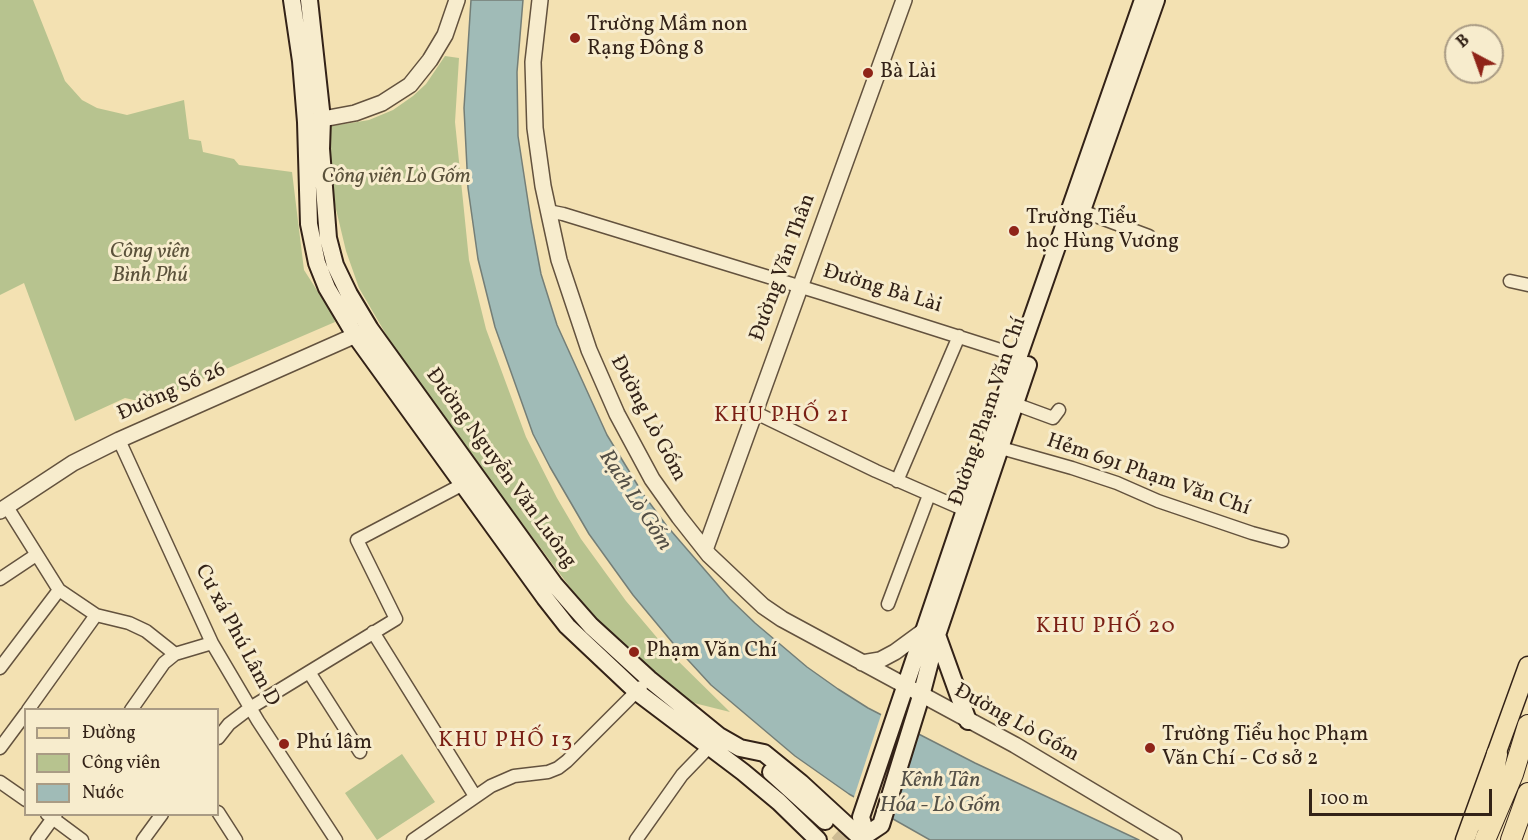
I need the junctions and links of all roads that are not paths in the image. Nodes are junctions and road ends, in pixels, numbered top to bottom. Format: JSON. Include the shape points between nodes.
{"nodes":[{"id":1,"x":292,"y":0,"type":"edge"},
{"id":2,"x":309,"y":0,"type":"edge"},
{"id":3,"x":457,"y":0,"type":"edge"},
{"id":4,"x":540,"y":0,"type":"edge"},
{"id":5,"x":904,"y":0,"type":"edge"},
{"id":6,"x":1143,"y":0,"type":"edge"},
{"id":7,"x":1156,"y":0,"type":"edge"},
{"id":8,"x":314,"y":120,"type":"junction"},
{"id":9,"x":548,"y":211,"type":"junction"},
{"id":10,"x":1082,"y":211,"type":"junction"},
{"id":11,"x":1149,"y":236,"type":"dead end"},
{"id":12,"x":1510,"y":281,"type":"dead end"},
{"id":13,"x":1528,"y":285,"type":"edge"},
{"id":14,"x":801,"y":287,"type":"junction"},
{"id":15,"x":363,"y":332,"type":"junction"},
{"id":16,"x":959,"y":336,"type":"junction"},
{"id":17,"x":1025,"y":358,"type":"junction"},
{"id":18,"x":1015,"y":404,"type":"junction"},
{"id":19,"x":1059,"y":410,"type":"dead end"},
{"id":20,"x":754,"y":412,"type":"junction"},
{"id":21,"x":119,"y":440,"type":"junction"},
{"id":22,"x":1001,"y":448,"type":"junction"},
{"id":23,"x":470,"y":480,"type":"junction"},
{"id":24,"x":897,"y":481,"type":"junction"},
{"id":25,"x":929,"y":495,"type":"junction"},
{"id":26,"x":4,"y":509,"type":"edge"},
{"id":27,"x":965,"y":510,"type":"junction"},
{"id":28,"x":1282,"y":541,"type":"dead end"},
{"id":29,"x":705,"y":550,"type":"junction"},
{"id":30,"x":36,"y":555,"type":"junction"},
{"id":31,"x":0,"y":579,"type":"edge"},
{"id":32,"x":59,"y":590,"type":"junction"},
{"id":33,"x":888,"y":604,"type":"dead end"},
{"id":34,"x":96,"y":615,"type":"junction"},
{"id":35,"x":373,"y":632,"type":"junction"},
{"id":36,"x":931,"y":632,"type":"junction"},
{"id":37,"x":212,"y":643,"type":"junction"},
{"id":38,"x":175,"y":654,"type":"junction"},
{"id":39,"x":862,"y":663,"type":"junction"},
{"id":40,"x":1528,"y":666,"type":"edge"},
{"id":41,"x":0,"y":668,"type":"edge"},
{"id":42,"x":309,"y":672,"type":"junction"},
{"id":43,"x":649,"y":679,"type":"junction"},
{"id":44,"x":905,"y":686,"type":"junction"},
{"id":45,"x":637,"y":692,"type":"junction"},
{"id":46,"x":921,"y":696,"type":"junction"},
{"id":47,"x":29,"y":708,"type":"edge"},
{"id":48,"x":132,"y":708,"type":"edge"},
{"id":49,"x":250,"y":708,"type":"junction"},
{"id":50,"x":24,"y":715,"type":"edge"},
{"id":51,"x":968,"y":721,"type":"junction"},
{"id":52,"x":1528,"y":725,"type":"edge"},
{"id":53,"x":219,"y":737,"type":"edge"},
{"id":54,"x":0,"y":747,"type":"edge"},
{"id":55,"x":708,"y":748,"type":"junction"},
{"id":56,"x":360,"y":752,"type":"dead end"},
{"id":57,"x":734,"y":754,"type":"junction"},
{"id":58,"x":1497,"y":754,"type":"junction"},
{"id":59,"x":0,"y":782,"type":"edge"},
{"id":60,"x":475,"y":796,"type":"junction"},
{"id":61,"x":24,"y":799,"type":"edge"},
{"id":62,"x":1524,"y":801,"type":"edge"},
{"id":63,"x":219,"y":814,"type":"edge"},
{"id":64,"x":52,"y":816,"type":"edge"},
{"id":65,"x":161,"y":816,"type":"edge"},
{"id":66,"x":1528,"y":830,"type":"edge"},
{"id":67,"x":828,"y":836,"type":"tunnel mouth"},
{"id":68,"x":865,"y":838,"type":"edge"},
{"id":69,"x":38,"y":840,"type":"edge"},
{"id":70,"x":82,"y":840,"type":"edge"},
{"id":71,"x":143,"y":840,"type":"edge"},
{"id":72,"x":236,"y":840,"type":"edge"},
{"id":73,"x":336,"y":840,"type":"edge"},
{"id":74,"x":413,"y":840,"type":"edge"},
{"id":75,"x":636,"y":840,"type":"edge"},
{"id":76,"x":807,"y":840,"type":"edge"},
{"id":77,"x":1174,"y":840,"type":"edge"},
{"id":78,"x":1466,"y":840,"type":"edge"},
{"id":79,"x":1483,"y":840,"type":"edge"},
{"id":80,"x":1511,"y":840,"type":"edge"},
{"id":81,"x":1525,"y":840,"type":"edge"}],
"edges":[{"from":1,"to":8,"type":"main road","name":"Đường Nguyễn Văn Luông"},
{"from":2,"to":8,"type":"main road","name":"Đường Nguyễn Văn Luông"},
{"from":3,"to":8,"type":"street","via":[[445,35],[410,85],[382,103]]},
{"from":4,"to":9,"type":"street","name":"Đường Lò Gốm","via":[[533,97]]},
{"from":5,"to":14,"type":"street","name":"Đường Văn Thân"},
{"from":6,"to":17,"type":"main road","name":"Đường Phạm Văn Chí"},
{"from":7,"to":10,"type":"main road","name":"Đường Phạm Văn Chí"},
{"from":8,"to":15,"type":"main road","name":"Đường Nguyễn Văn Luông","via":[[321,149],[328,238]]},
{"from":9,"to":14,"type":"street","name":"Đường Bà Lài"},
{"from":9,"to":29,"type":"street","name":"Đường Lò Gốm","via":[[578,321],[617,414],[658,489]]},
{"from":10,"to":11,"type":"street"},
{"from":10,"to":17,"type":"main road","name":"Đường Phạm Văn Chí"},
{"from":12,"to":13,"type":"street"},
{"from":14,"to":16,"type":"street","name":"Đường Bà Lài"},
{"from":14,"to":20,"type":"street","name":"Đường Văn Thân"},
{"from":15,"to":21,"type":"street","name":"Đường Số 26"},
{"from":15,"to":23,"type":"main road","name":"Đường Nguyễn Văn Luông"},
{"from":16,"to":17,"type":"street","name":"Đường Bà Lài"},
{"from":16,"to":24,"type":"street"},
{"from":17,"to":18,"type":"main road","name":"Đường Phạm Văn Chí"},
{"from":17,"to":27,"type":"main road","name":"Đường Phạm Văn Chí"},
{"from":18,"to":19,"type":"street","via":[[1053,418]]},
{"from":18,"to":22,"type":"main road","name":"Đường Phạm Văn Chí"},
{"from":20,"to":24,"type":"street"},
{"from":20,"to":29,"type":"street","name":"Đường Văn Thân"},
{"from":21,"to":26,"type":"street","name":"Đường Số 26","via":[[73,463]]},
{"from":21,"to":37,"type":"street","name":"Cư xá Phú Lâm D"},
{"from":22,"to":28,"type":"street","name":"Hẻm 691 Phạm Văn Chí","via":[[1072,468]]},
{"from":22,"to":36,"type":"main road","name":"Đường Phạm Văn Chí"},
{"from":23,"to":35,"type":"street","via":[[357,540],[396,619]]},
{"from":23,"to":43,"type":"main road","name":"Đường Nguyễn Văn Luông","via":[[591,626]]},
{"from":23,"to":45,"type":"main road","name":"Đường Nguyễn Văn Luông","via":[[567,626]]},
{"from":24,"to":25,"type":"street"},
{"from":25,"to":27,"type":"street"},
{"from":25,"to":33,"type":"street"},
{"from":26,"to":30,"type":"street"},
{"from":27,"to":36,"type":"main road","name":"Đường Phạm Văn Chí"},
{"from":29,"to":39,"type":"street","name":"Đường Lò Gốm","via":[[763,606]]},
{"from":30,"to":31,"type":"street"},
{"from":30,"to":32,"type":"street"},
{"from":32,"to":34,"type":"street"},
{"from":32,"to":41,"type":"street"},
{"from":34,"to":38,"type":"street","via":[[146,631]]},
{"from":34,"to":47,"type":"street"},
{"from":35,"to":42,"type":"street"},
{"from":35,"to":60,"type":"street"},
{"from":36,"to":39,"type":"street","via":[[880,660]]},
{"from":36,"to":44,"type":"main road","name":"Đường Phạm Văn Chí"},
{"from":36,"to":46,"type":"main road","name":"Đường Phạm Văn Chí"},
{"from":36,"to":51,"type":"main road"},
{"from":37,"to":38,"type":"street"},
{"from":37,"to":49,"type":"street","name":"Cư xá Phú Lâm D"},
{"from":38,"to":48,"type":"street","via":[[164,663]]},
{"from":39,"to":44,"type":"street","name":"Đường Lò Gốm"},
{"from":40,"to":58,"type":"main road"},
{"from":42,"to":49,"type":"street"},
{"from":42,"to":56,"type":"street"},
{"from":43,"to":45,"type":"street"},
{"from":43,"to":57,"type":"main road","name":"Đường Nguyễn Văn Luông","via":[[719,736]]},
{"from":44,"to":46,"type":"street","name":"Đường Lò Gốm"},
{"from":44,"to":68,"type":"main road","name":"Đường Phạm Văn Chí","via":[[861,817]]},
{"from":45,"to":55,"type":"main road","name":"Đường Nguyễn Văn Luông"},
{"from":45,"to":60,"type":"street","via":[[558,768],[514,776]]},
{"from":46,"to":51,"type":"street","name":"Đường Lò Gốm"},
{"from":46,"to":68,"type":"main road","name":"Đường Phạm Văn Chí","via":[[880,825]]},
{"from":49,"to":53,"type":"street"},
{"from":49,"to":73,"type":"street","name":"Cư xá Phú Lâm D"},
{"from":50,"to":54,"type":"street"},
{"from":51,"to":77,"type":"street","name":"Đường Lò Gốm","via":[[1035,756]]},
{"from":52,"to":79,"type":"highway"},
{"from":55,"to":57,"type":"main road","name":"Đường Nguyễn Văn Luông"},
{"from":55,"to":75,"type":"street","via":[[682,775]]},
{"from":57,"to":67,"type":"main road","via":[[745,769]]},
{"from":57,"to":68,"type":"main road","name":"Đường Nguyễn Văn Luông","via":[[764,753]]},
{"from":57,"to":76,"type":"main road","via":[[736,775]]},
{"from":58,"to":78,"type":"main road"},
{"from":58,"to":79,"type":"highway"},
{"from":59,"to":61,"type":"street"},
{"from":60,"to":74,"type":"street"},
{"from":62,"to":80,"type":"highway"},
{"from":63,"to":72,"type":"street"},
{"from":64,"to":69,"type":"street"},
{"from":64,"to":70,"type":"street"},
{"from":65,"to":71,"type":"street"},
{"from":66,"to":81,"type":"highway"}]}
